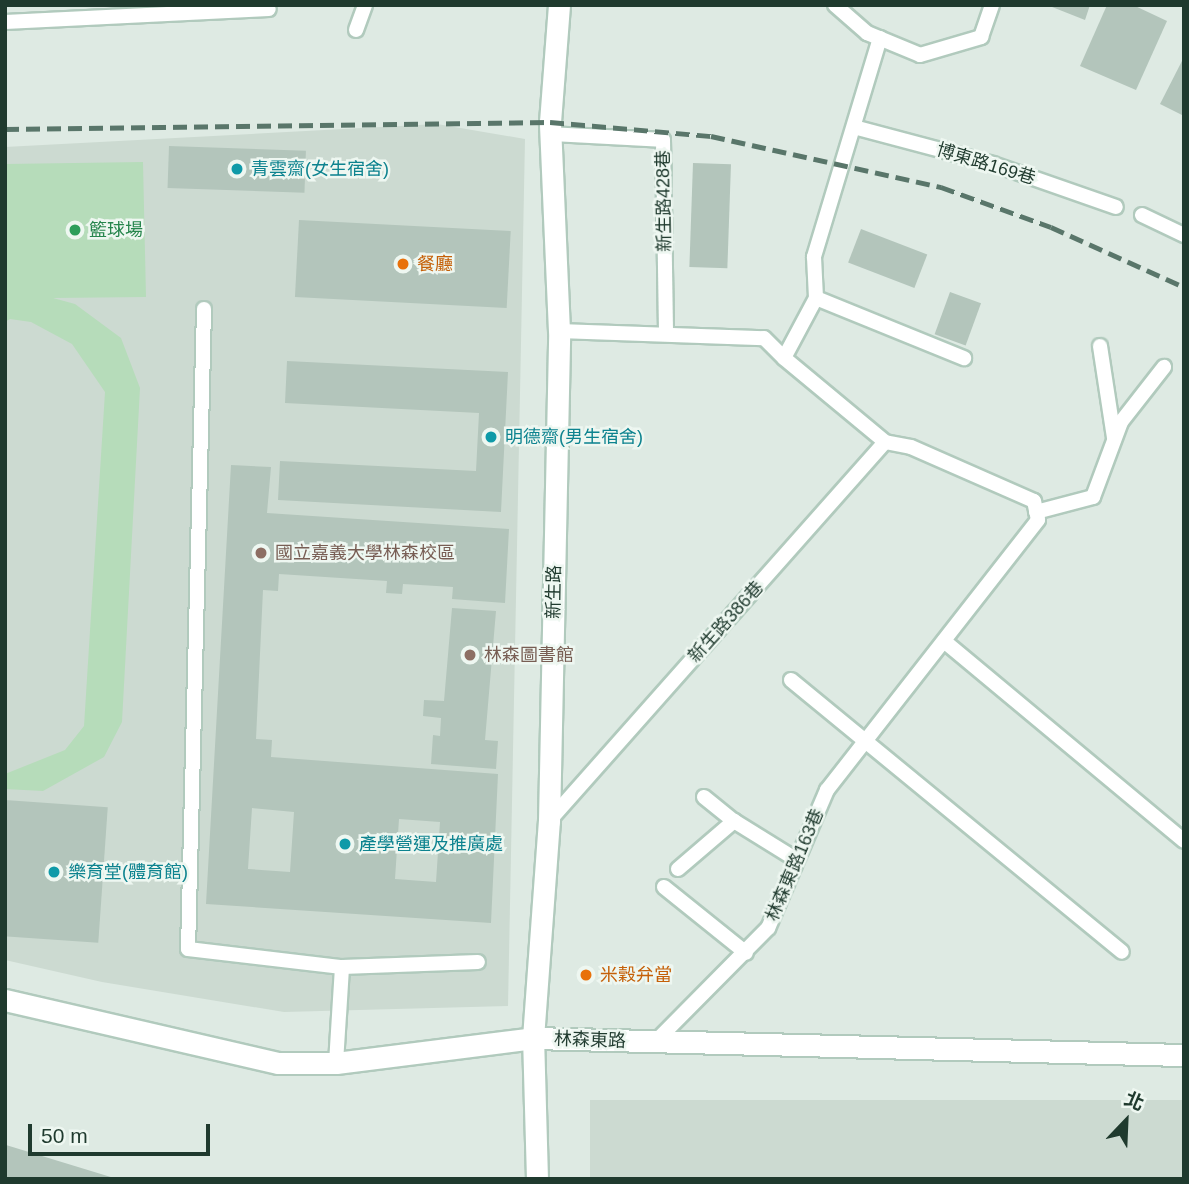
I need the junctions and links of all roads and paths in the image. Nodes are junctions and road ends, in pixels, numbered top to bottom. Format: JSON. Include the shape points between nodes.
{"nodes":[{"id":1,"x":365,"y":5,"type":"edge"},
{"id":2,"x":559,"y":5,"type":"edge"},
{"id":3,"x":835,"y":5,"type":"edge"},
{"id":4,"x":992,"y":5,"type":"edge"},
{"id":5,"x":266,"y":6,"type":"edge"},
{"id":6,"x":5,"y":22,"type":"edge"},
{"id":7,"x":356,"y":30,"type":"dead end"},
{"id":8,"x":880,"y":38,"type":"junction"},
{"id":9,"x":853,"y":127,"type":"junction"},
{"id":10,"x":550,"y":134,"type":"junction"},
{"id":11,"x":1116,"y":206,"type":"dead end"},
{"id":12,"x":1142,"y":215,"type":"dead end"},
{"id":13,"x":1184,"y":235,"type":"edge"},
{"id":14,"x":816,"y":298,"type":"junction"},
{"id":15,"x":204,"y":309,"type":"dead end"},
{"id":16,"x":559,"y":331,"type":"junction"},
{"id":17,"x":666,"y":332,"type":"junction"},
{"id":18,"x":1100,"y":346,"type":"dead end"},
{"id":19,"x":784,"y":358,"type":"junction"},
{"id":20,"x":964,"y":358,"type":"dead end"},
{"id":21,"x":1164,"y":367,"type":"dead end"},
{"id":22,"x":1114,"y":440,"type":"junction"},
{"id":23,"x":885,"y":442,"type":"junction"},
{"id":24,"x":1036,"y":512,"type":"junction"},
{"id":25,"x":944,"y":641,"type":"junction"},
{"id":26,"x":790,"y":680,"type":"dead end"},
{"id":27,"x":867,"y":741,"type":"junction"},
{"id":28,"x":704,"y":797,"type":"dead end"},
{"id":29,"x":549,"y":821,"type":"junction"},
{"id":30,"x":734,"y":821,"type":"junction"},
{"id":31,"x":1184,"y":841,"type":"edge"},
{"id":32,"x":797,"y":860,"type":"junction"},
{"id":33,"x":678,"y":869,"type":"dead end"},
{"id":34,"x":664,"y":887,"type":"dead end"},
{"id":35,"x":1122,"y":952,"type":"dead end"},
{"id":36,"x":746,"y":953,"type":"junction"},
{"id":37,"x":478,"y":962,"type":"dead end"},
{"id":38,"x":342,"y":967,"type":"junction"},
{"id":39,"x":5,"y":1000,"type":"edge"},
{"id":40,"x":533,"y":1038,"type":"junction"},
{"id":41,"x":654,"y":1043,"type":"junction"},
{"id":42,"x":1184,"y":1055,"type":"edge"},
{"id":43,"x":336,"y":1063,"type":"junction"},
{"id":44,"x":537,"y":1179,"type":"edge"}],
"edges":[{"from":1,"to":7,"type":"lane"},
{"from":2,"to":10,"type":"main road","name":"新生路"},
{"from":3,"to":8,"type":"lane"},
{"from":4,"to":8,"type":"lane","via":[[981,37],[920,55]]},
{"from":5,"to":6,"type":"lane"},
{"from":8,"to":9,"type":"lane"},
{"from":9,"to":11,"type":"lane","name":"博東路169巷","via":[[993,164]]},
{"from":9,"to":14,"type":"lane","via":[[814,257]]},
{"from":10,"to":16,"type":"main road","name":"新生路"},
{"from":10,"to":17,"type":"lane","name":"新生路428巷","via":[[663,140]]},
{"from":12,"to":13,"type":"lane"},
{"from":14,"to":19,"type":"lane"},
{"from":14,"to":20,"type":"lane"},
{"from":15,"to":38,"type":"lane","via":[[188,949]]},
{"from":16,"to":17,"type":"lane"},
{"from":16,"to":29,"type":"main road","name":"新生路"},
{"from":17,"to":19,"type":"lane","via":[[764,338]]},
{"from":18,"to":22,"type":"lane"},
{"from":19,"to":23,"type":"lane"},
{"from":21,"to":22,"type":"lane","via":[[1121,422]]},
{"from":22,"to":24,"type":"lane","via":[[1093,496]]},
{"from":23,"to":24,"type":"lane","via":[[911,447],[1034,501]]},
{"from":23,"to":29,"type":"lane","name":"新生路386巷"},
{"from":24,"to":25,"type":"lane","name":"林森東路163巷","via":[[1038,520]]},
{"from":25,"to":27,"type":"lane","name":"林森東路163巷"},
{"from":25,"to":31,"type":"lane"},
{"from":26,"to":27,"type":"lane"},
{"from":27,"to":32,"type":"lane","name":"林森東路163巷","via":[[827,790]]},
{"from":27,"to":35,"type":"lane"},
{"from":28,"to":30,"type":"lane"},
{"from":29,"to":40,"type":"main road","name":"新生路"},
{"from":30,"to":32,"type":"lane"},
{"from":30,"to":33,"type":"lane"},
{"from":32,"to":36,"type":"lane","name":"林森東路163巷","via":[[768,928]]},
{"from":34,"to":36,"type":"lane"},
{"from":36,"to":41,"type":"lane","name":"林森東路163巷"},
{"from":37,"to":38,"type":"lane"},
{"from":38,"to":43,"type":"lane"},
{"from":39,"to":43,"type":"main road","name":"林森東路","via":[[278,1063]]},
{"from":40,"to":41,"type":"main road","name":"林森東路"},
{"from":40,"to":43,"type":"main road","name":"林森東路"},
{"from":40,"to":44,"type":"main road","name":"新生路"},
{"from":41,"to":42,"type":"main road","name":"林森東路"}]}
